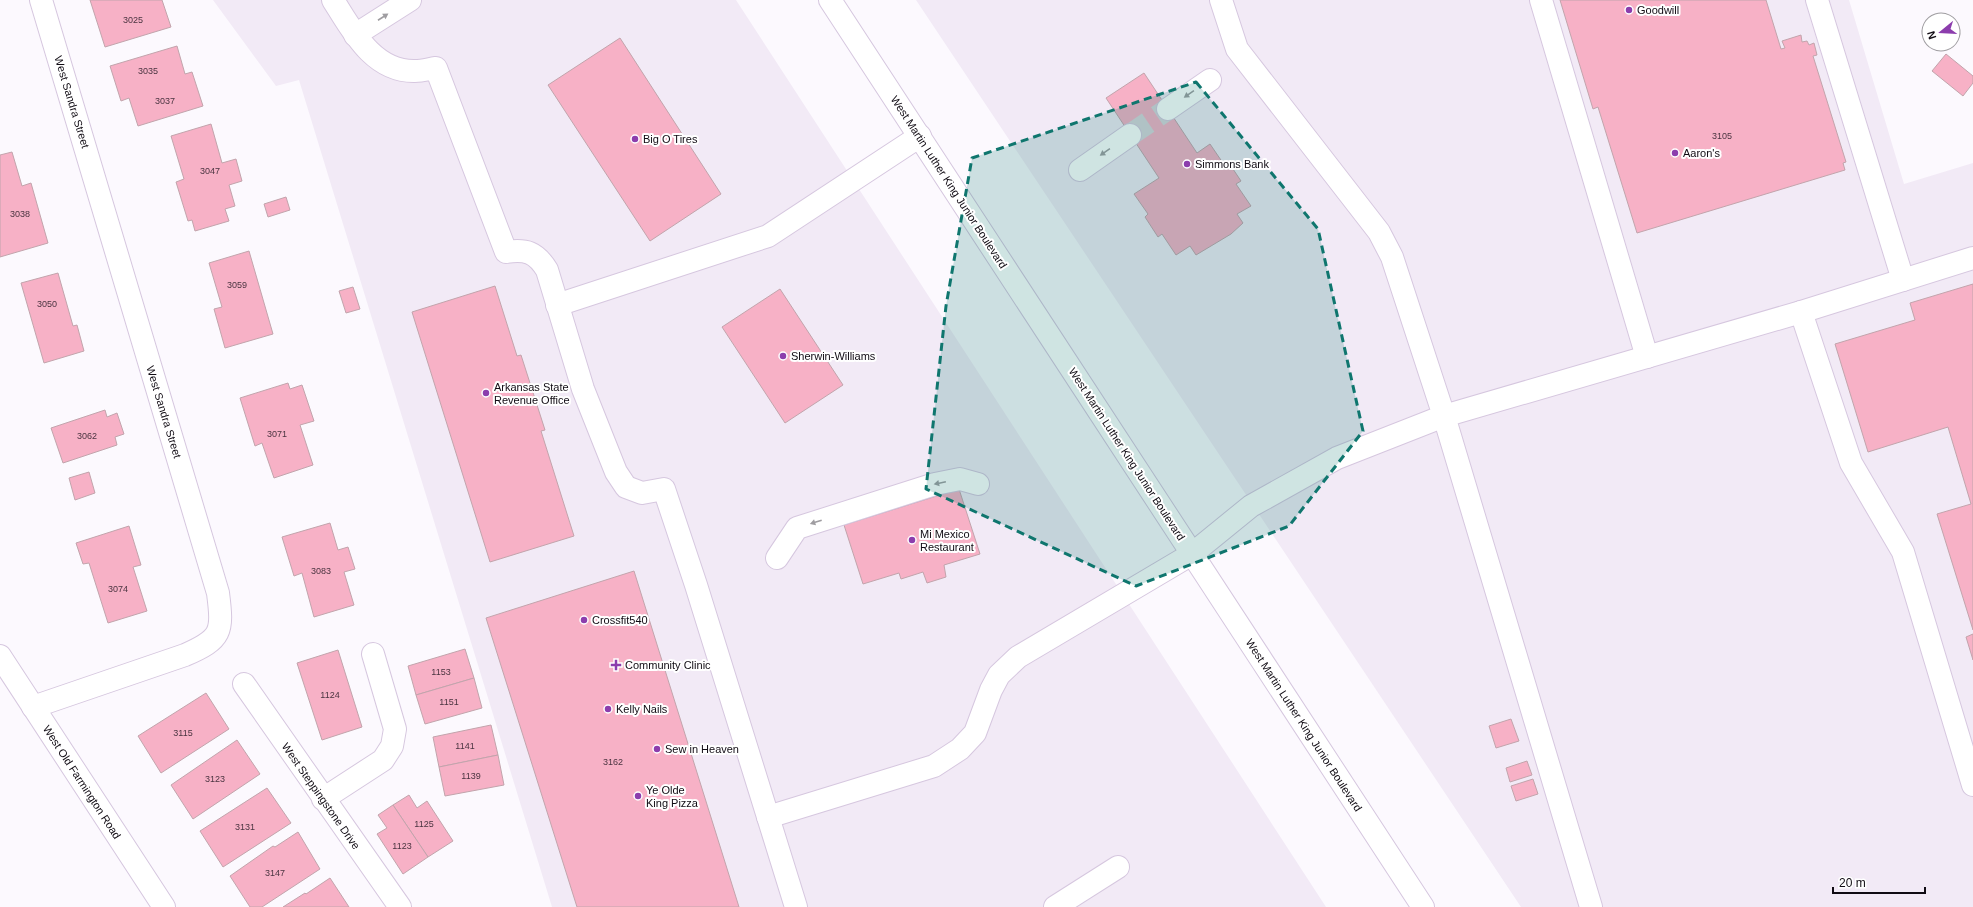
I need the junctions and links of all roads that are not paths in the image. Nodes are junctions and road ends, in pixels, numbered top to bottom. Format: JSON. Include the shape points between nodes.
{"nodes":[{"id":1,"x":41,"y":0,"type":"edge"},
{"id":2,"x":333,"y":0,"type":"edge"},
{"id":3,"x":410,"y":0,"type":"edge"},
{"id":4,"x":830,"y":0,"type":"edge"},
{"id":5,"x":1221,"y":0,"type":"edge"},
{"id":6,"x":1541,"y":0,"type":"edge"},
{"id":7,"x":1817,"y":0,"type":"edge"},
{"id":8,"x":355,"y":35,"type":"junction"},
{"id":9,"x":1210,"y":80,"type":"dead end"},
{"id":10,"x":1168,"y":109,"type":"tunnel mouth"},
{"id":11,"x":1130,"y":135,"type":"tunnel mouth"},
{"id":12,"x":920,"y":136,"type":"junction"},
{"id":13,"x":1080,"y":170,"type":"dead end"},
{"id":14,"x":1973,"y":258,"type":"edge"},
{"id":15,"x":1903,"y":280,"type":"junction"},
{"id":16,"x":557,"y":305,"type":"junction"},
{"id":17,"x":1801,"y":312,"type":"junction"},
{"id":18,"x":1647,"y":357,"type":"junction"},
{"id":19,"x":1444,"y":416,"type":"junction"},
{"id":20,"x":978,"y":484,"type":"dead end"},
{"id":21,"x":1192,"y":554,"type":"junction"},
{"id":22,"x":777,"y":558,"type":"dead end"},
{"id":23,"x":373,"y":654,"type":"dead end"},
{"id":24,"x":0,"y":656,"type":"edge"},
{"id":25,"x":244,"y":684,"type":"dead end"},
{"id":26,"x":33,"y":707,"type":"junction"},
{"id":27,"x":1973,"y":784,"type":"edge"},
{"id":28,"x":323,"y":799,"type":"junction"},
{"id":29,"x":768,"y":818,"type":"junction"},
{"id":30,"x":1118,"y":867,"type":"dead end"},
{"id":31,"x":164,"y":907,"type":"edge"},
{"id":32,"x":400,"y":907,"type":"edge"},
{"id":33,"x":796,"y":907,"type":"edge"},
{"id":34,"x":1055,"y":907,"type":"edge"},
{"id":35,"x":1423,"y":907,"type":"edge"},
{"id":36,"x":1591,"y":907,"type":"edge"}],
"edges":[{"from":1,"to":26,"type":"main road","name":"West Sandra Street","via":[[218,593],[221,617],[217,636],[204,647],[185,656]]},
{"from":2,"to":8,"type":"main road"},
{"from":8,"to":3,"type":"main road","one_way":true},
{"from":4,"to":12,"type":"main road","name":"West Martin Luther King Junior Boulevard"},
{"from":5,"to":19,"type":"main road","via":[[1237,49],[1380,232],[1392,257]]},
{"from":6,"to":18,"type":"main road"},
{"from":7,"to":15,"type":"main road"},
{"from":8,"to":16,"type":"main road","via":[[372,55],[392,66],[414,71],[436,68],[506,252],[519,250],[540,259],[547,270]]},
{"from":9,"to":10,"type":"main road","one_way":true},
{"from":11,"to":13,"type":"main road","one_way":true},
{"from":12,"to":16,"type":"main road","via":[[768,236]]},
{"from":12,"to":21,"type":"main road","name":"West Martin Luther King Junior Boulevard"},
{"from":14,"to":15,"type":"main road"},
{"from":15,"to":17,"type":"main road"},
{"from":16,"to":29,"type":"main road","via":[[583,389],[616,472],[626,487],[642,493],[664,489]]},
{"from":17,"to":18,"type":"main road"},
{"from":17,"to":27,"type":"main road","via":[[1851,463],[1903,552]]},
{"from":18,"to":19,"type":"main road"},
{"from":19,"to":21,"type":"main road","via":[[1337,458],[1250,506]]},
{"from":19,"to":36,"type":"main road"},
{"from":20,"to":22,"type":"main road","one_way":true,"via":[[960,479],[935,484],[798,528]]},
{"from":21,"to":29,"type":"main road","via":[[1018,657],[999,675],[975,733],[960,749],[934,766]]},
{"from":21,"to":35,"type":"main road","name":"West Martin Luther King Junior Boulevard"},
{"from":23,"to":28,"type":"main road","via":[[394,729],[392,746],[383,760]]},
{"from":24,"to":26,"type":"main road","name":"West Old Farmington Road"},
{"from":25,"to":28,"type":"main road","name":"West Steppingstone Drive"},
{"from":26,"to":31,"type":"main road","name":"West Old Farmington Road"},
{"from":28,"to":32,"type":"main road","name":"West Steppingstone Drive"},
{"from":29,"to":33,"type":"main road"},
{"from":30,"to":34,"type":"main road"}]}
